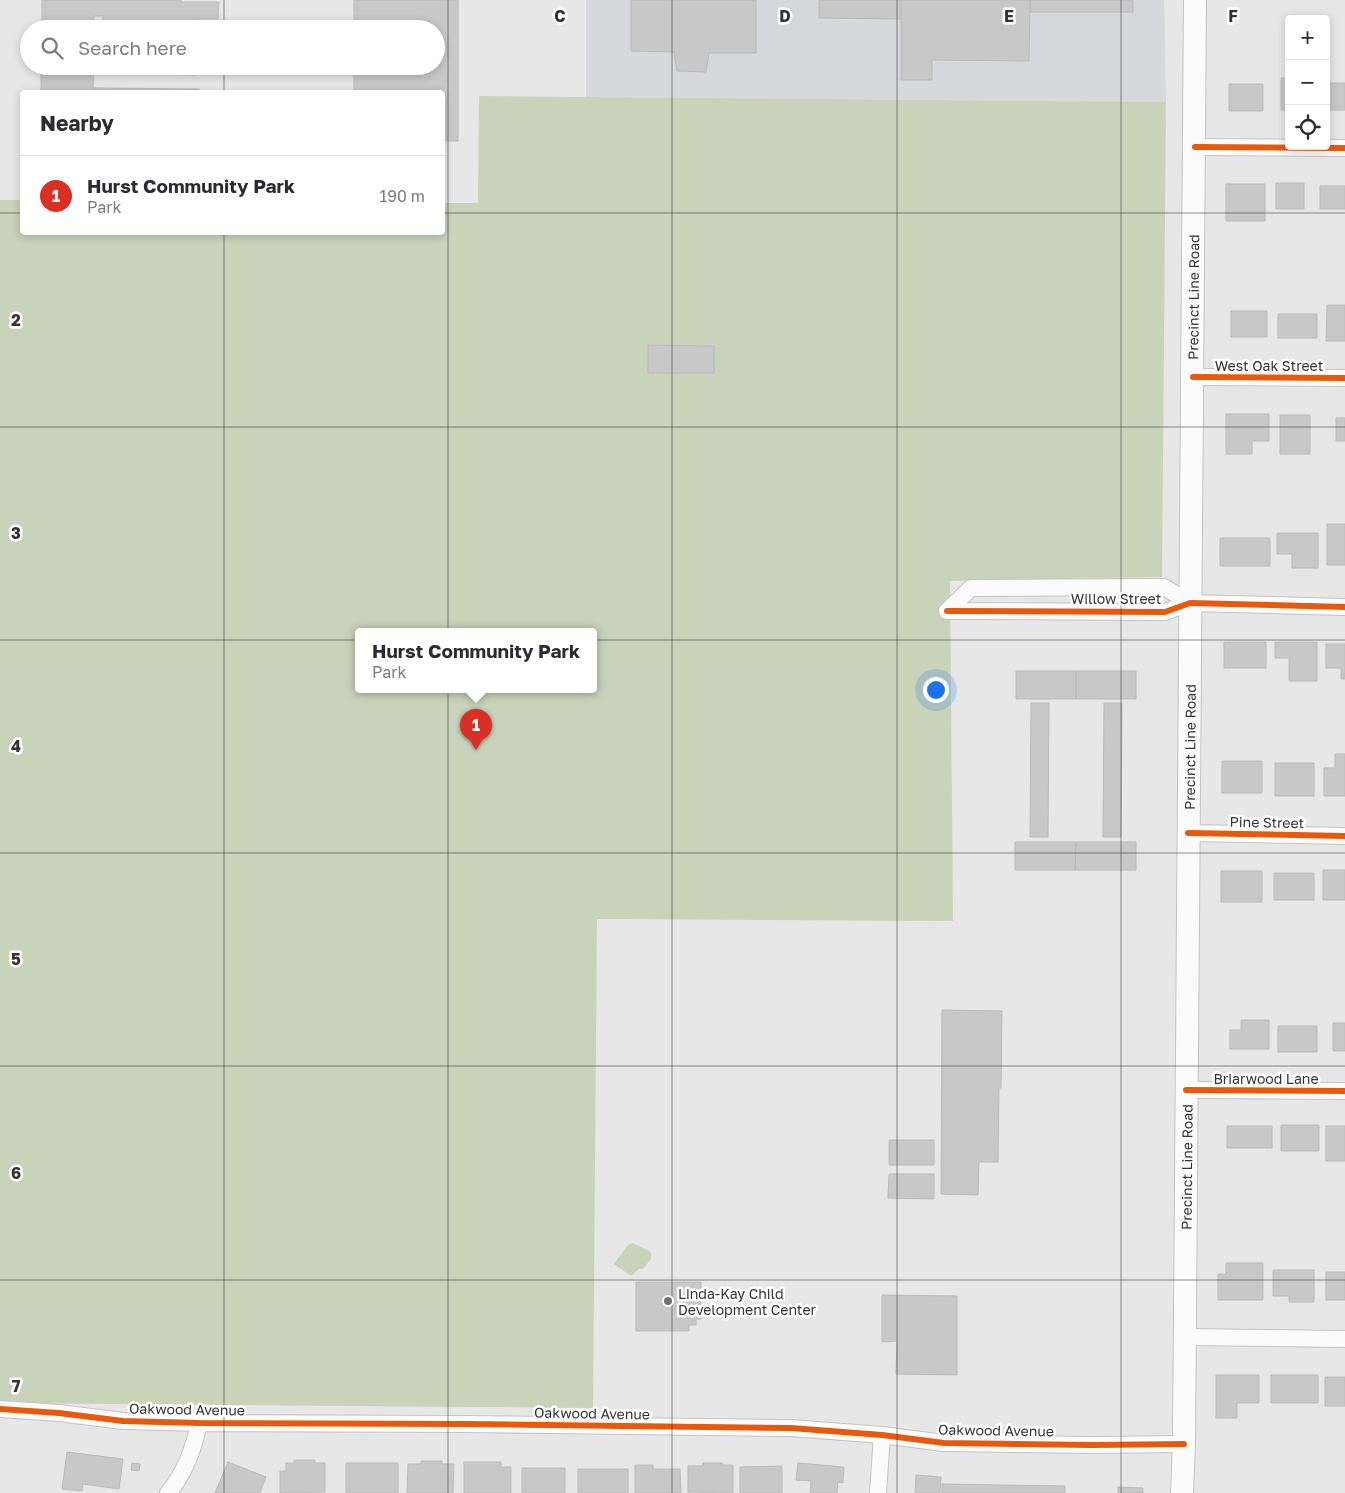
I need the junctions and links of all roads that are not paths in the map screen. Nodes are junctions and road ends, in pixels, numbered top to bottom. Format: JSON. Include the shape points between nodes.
{"nodes":[{"id":1,"x":1195,"y":0,"type":"edge"},
{"id":2,"x":1195,"y":148,"type":"junction"},
{"id":3,"x":1345,"y":148,"type":"edge"},
{"id":4,"x":1193,"y":377,"type":"junction"},
{"id":5,"x":1345,"y":378,"type":"edge"},
{"id":6,"x":1190,"y":603,"type":"junction"},
{"id":7,"x":1345,"y":606,"type":"edge"},
{"id":8,"x":1188,"y":833,"type":"junction"},
{"id":9,"x":1345,"y":836,"type":"edge"},
{"id":10,"x":1186,"y":1090,"type":"junction"},
{"id":11,"x":1345,"y":1091,"type":"edge"},
{"id":12,"x":1184,"y":1337,"type":"junction"},
{"id":13,"x":1345,"y":1339,"type":"edge"},
{"id":14,"x":0,"y":1409,"type":"edge"},
{"id":15,"x":200,"y":1423,"type":"junction"},
{"id":16,"x":882,"y":1435,"type":"junction"},
{"id":17,"x":1184,"y":1444,"type":"junction"},
{"id":18,"x":168,"y":1493,"type":"edge"},
{"id":19,"x":878,"y":1493,"type":"edge"},
{"id":20,"x":1182,"y":1493,"type":"edge"}],
"edges":[{"from":1,"to":2,"type":"main road","name":"Precinct Line Road"},
{"from":2,"to":3,"type":"street"},
{"from":2,"to":4,"type":"main road","name":"Precinct Line Road"},
{"from":4,"to":5,"type":"street","name":"West Oak Street"},
{"from":4,"to":6,"type":"main road","name":"Precinct Line Road"},
{"from":6,"to":6,"type":"street","name":"Willow Street","via":[[1164,587],[970,588],[947,611],[1165,612]]},
{"from":6,"to":7,"type":"street","name":"Willow Street"},
{"from":6,"to":8,"type":"main road","name":"Precinct Line Road"},
{"from":8,"to":9,"type":"street","name":"Pine Street"},
{"from":8,"to":10,"type":"main road","name":"Precinct Line Road"},
{"from":10,"to":11,"type":"street","name":"Briarwood Lane"},
{"from":10,"to":12,"type":"main road","name":"Precinct Line Road"},
{"from":12,"to":13,"type":"street"},
{"from":12,"to":17,"type":"main road","name":"Precinct Line Road"},
{"from":14,"to":15,"type":"street","name":"Oakwood Avenue","via":[[123,1421]]},
{"from":15,"to":16,"type":"street","name":"Oakwood Avenue","via":[[791,1428]]},
{"from":15,"to":18,"type":"street","via":[[188,1459]]},
{"from":16,"to":17,"type":"street","name":"Oakwood Avenue","via":[[944,1442]]},
{"from":16,"to":19,"type":"street"},
{"from":17,"to":20,"type":"main road","name":"Precinct Line Road"}]}
